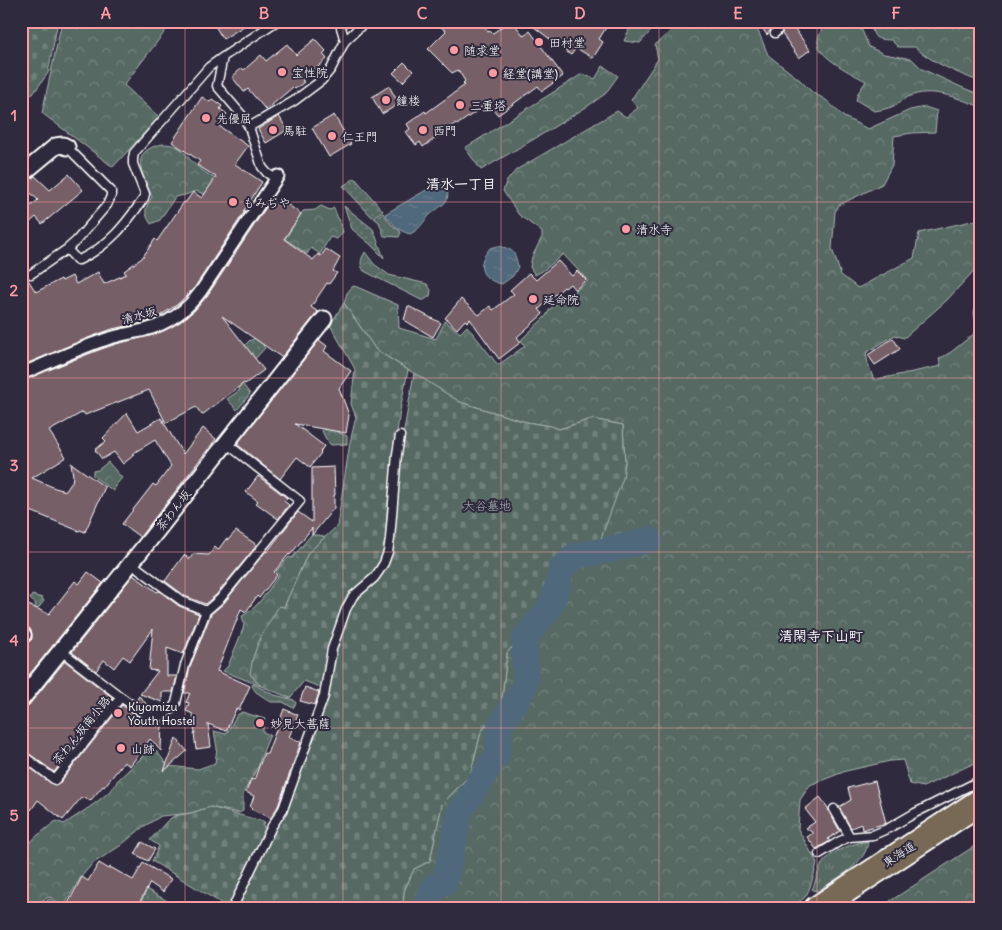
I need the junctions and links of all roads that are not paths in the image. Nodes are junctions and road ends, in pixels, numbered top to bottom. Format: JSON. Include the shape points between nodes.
{"nodes":[{"id":1,"x":278,"y":21,"type":"edge"},
{"id":2,"x":339,"y":21,"type":"edge"},
{"id":3,"x":366,"y":21,"type":"edge"},
{"id":4,"x":345,"y":41,"type":"junction"},
{"id":5,"x":223,"y":57,"type":"junction"},
{"id":6,"x":250,"y":128,"type":"junction"},
{"id":7,"x":67,"y":147,"type":"joint"},
{"id":8,"x":23,"y":169,"type":"edge"},
{"id":9,"x":277,"y":178,"type":"joint"},
{"id":10,"x":68,"y":249,"type":"junction"},
{"id":11,"x":31,"y":274,"type":"dead end"},
{"id":12,"x":324,"y":319,"type":"dead end"},
{"id":13,"x":21,"y":374,"type":"edge"},
{"id":14,"x":400,"y":436,"type":"dead end"},
{"id":15,"x":226,"y":443,"type":"junction"},
{"id":16,"x":131,"y":563,"type":"junction"},
{"id":17,"x":206,"y":611,"type":"junction"},
{"id":18,"x":60,"y":650,"type":"junction"},
{"id":19,"x":121,"y":697,"type":"junction"},
{"id":20,"x":21,"y":700,"type":"edge"},
{"id":21,"x":21,"y":754,"type":"edge"},
{"id":22,"x":981,"y":780,"type":"edge"},
{"id":23,"x":981,"y":801,"type":"edge"},
{"id":24,"x":834,"y":809,"type":"dead end"},
{"id":25,"x":981,"y":820,"type":"edge"},
{"id":26,"x":850,"y":837,"type":"junction"},
{"id":27,"x":819,"y":854,"type":"dead end"},
{"id":28,"x":232,"y":909,"type":"edge"},
{"id":29,"x":817,"y":909,"type":"edge"},
{"id":30,"x":847,"y":909,"type":"edge"}],
"edges":[{"from":1,"to":5,"type":"lane"},
{"from":2,"to":4,"type":"lane"},
{"from":3,"to":4,"type":"lane"},
{"from":4,"to":6,"type":"lane","via":[[322,80]]},
{"from":5,"to":6,"type":"lane","via":[[217,86]]},
{"from":5,"to":10,"type":"lane","via":[[209,67],[134,153],[133,164],[145,194],[128,221],[105,245],[79,260]]},
{"from":6,"to":9,"type":"lane","via":[[262,167]]},
{"from":7,"to":8,"type":"street","via":[[56,146]]},
{"from":7,"to":10,"type":"lane","via":[[111,191],[107,205]]},
{"from":9,"to":13,"type":"street","name":"清水坂","via":[[201,291],[179,314],[144,330],[105,339]]},
{"from":10,"to":11,"type":"lane"},
{"from":12,"to":15,"type":"street","name":"茶わん坂"},
{"from":14,"to":28,"type":"lane","via":[[388,552],[374,578],[353,596],[346,609],[332,649],[324,696],[283,809]]},
{"from":15,"to":16,"type":"street","name":"茶わん坂"},
{"from":15,"to":17,"type":"lane","via":[[300,501],[220,599]]},
{"from":16,"to":17,"type":"lane","via":[[182,601]]},
{"from":16,"to":18,"type":"street","name":"茶わん坂"},
{"from":17,"to":19,"type":"lane","via":[[172,709],[162,716],[150,716]]},
{"from":18,"to":19,"type":"lane","name":"茶わん坂南小路"},
{"from":18,"to":20,"type":"street","name":"茶わん坂"},
{"from":19,"to":21,"type":"lane","name":"茶わん坂南小路","via":[[55,780]]},
{"from":22,"to":26,"type":"lane","via":[[873,835]]},
{"from":23,"to":29,"type":"highway","name":"東海道"},
{"from":24,"to":26,"type":"lane"},
{"from":25,"to":30,"type":"highway","name":"東海道"},
{"from":26,"to":27,"type":"lane"}]}
